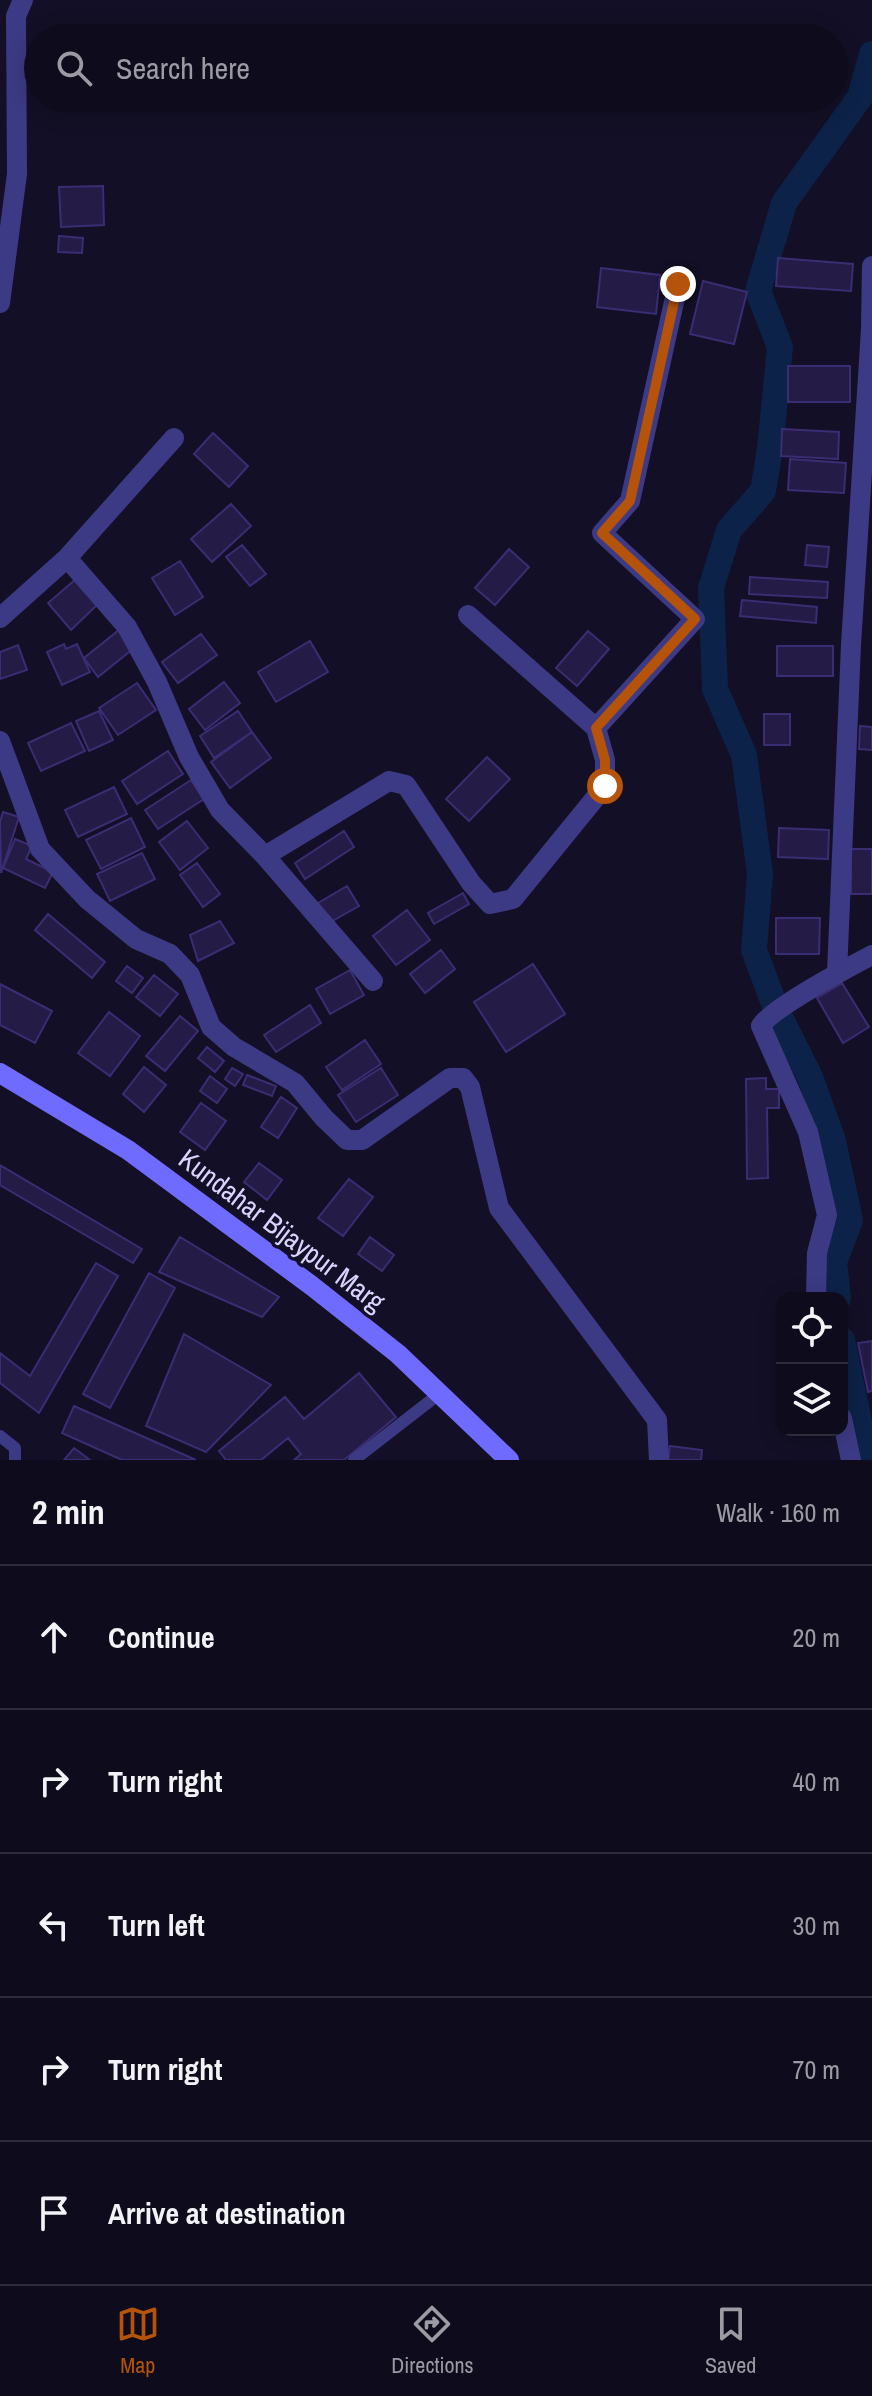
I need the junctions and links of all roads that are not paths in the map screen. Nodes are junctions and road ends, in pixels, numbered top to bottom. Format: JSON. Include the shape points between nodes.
{"nodes":[{"id":1,"x":23,"y":0,"type":"edge"},
{"id":2,"x":872,"y":266,"type":"edge"},
{"id":3,"x":678,"y":284,"type":"dead end"},
{"id":4,"x":0,"y":303,"type":"edge"},
{"id":5,"x":872,"y":329,"type":"edge"},
{"id":6,"x":174,"y":438,"type":"dead end"},
{"id":7,"x":67,"y":558,"type":"junction"},
{"id":8,"x":468,"y":615,"type":"dead end"},
{"id":9,"x":0,"y":618,"type":"edge"},
{"id":10,"x":596,"y":728,"type":"junction"},
{"id":11,"x":0,"y":741,"type":"edge"},
{"id":12,"x":265,"y":856,"type":"junction"},
{"id":13,"x":872,"y":955,"type":"edge"},
{"id":14,"x":837,"y":973,"type":"junction"},
{"id":15,"x":373,"y":981,"type":"dead end"},
{"id":16,"x":0,"y":1073,"type":"edge"},
{"id":17,"x":816,"y":1292,"type":"edge"},
{"id":18,"x":439,"y":1394,"type":"junction"},
{"id":19,"x":0,"y":1436,"type":"edge"},
{"id":20,"x":846,"y":1436,"type":"edge"},
{"id":21,"x":15,"y":1460,"type":"edge"},
{"id":22,"x":354,"y":1460,"type":"edge"},
{"id":23,"x":509,"y":1460,"type":"edge"},
{"id":24,"x":659,"y":1460,"type":"edge"},
{"id":25,"x":851,"y":1460,"type":"edge"}],
"edges":[{"from":1,"to":4,"type":"street","via":[[16,16],[17,174]]},
{"from":2,"to":5,"type":"street"},
{"from":3,"to":10,"type":"street","via":[[630,501],[602,533],[695,619]]},
{"from":5,"to":14,"type":"street"},
{"from":6,"to":7,"type":"street"},
{"from":7,"to":9,"type":"street"},
{"from":7,"to":12,"type":"street","via":[[127,627],[220,810]]},
{"from":8,"to":10,"type":"street"},
{"from":10,"to":12,"type":"street","via":[[605,786],[513,899],[490,904],[406,785],[389,781]]},
{"from":11,"to":24,"type":"street","via":[[40,849],[111,919],[136,939],[170,954],[190,975],[211,1027],[295,1083],[347,1140],[362,1140],[450,1078],[463,1078],[470,1087],[499,1208],[657,1420]]},
{"from":12,"to":15,"type":"street"},
{"from":13,"to":14,"type":"street"},
{"from":14,"to":17,"type":"street","via":[[772,1013],[761,1026],[808,1132],[827,1215],[817,1253]]},
{"from":16,"to":18,"type":"main road","name":"Kundahar Bijaypur Marg","via":[[128,1150],[219,1215],[398,1354]]},
{"from":18,"to":22,"type":"lane"},
{"from":18,"to":23,"type":"main road","name":"Kundahar Bijaypur Marg"},
{"from":19,"to":21,"type":"lane","via":[[15,1448]]},
{"from":20,"to":25,"type":"street"}]}
